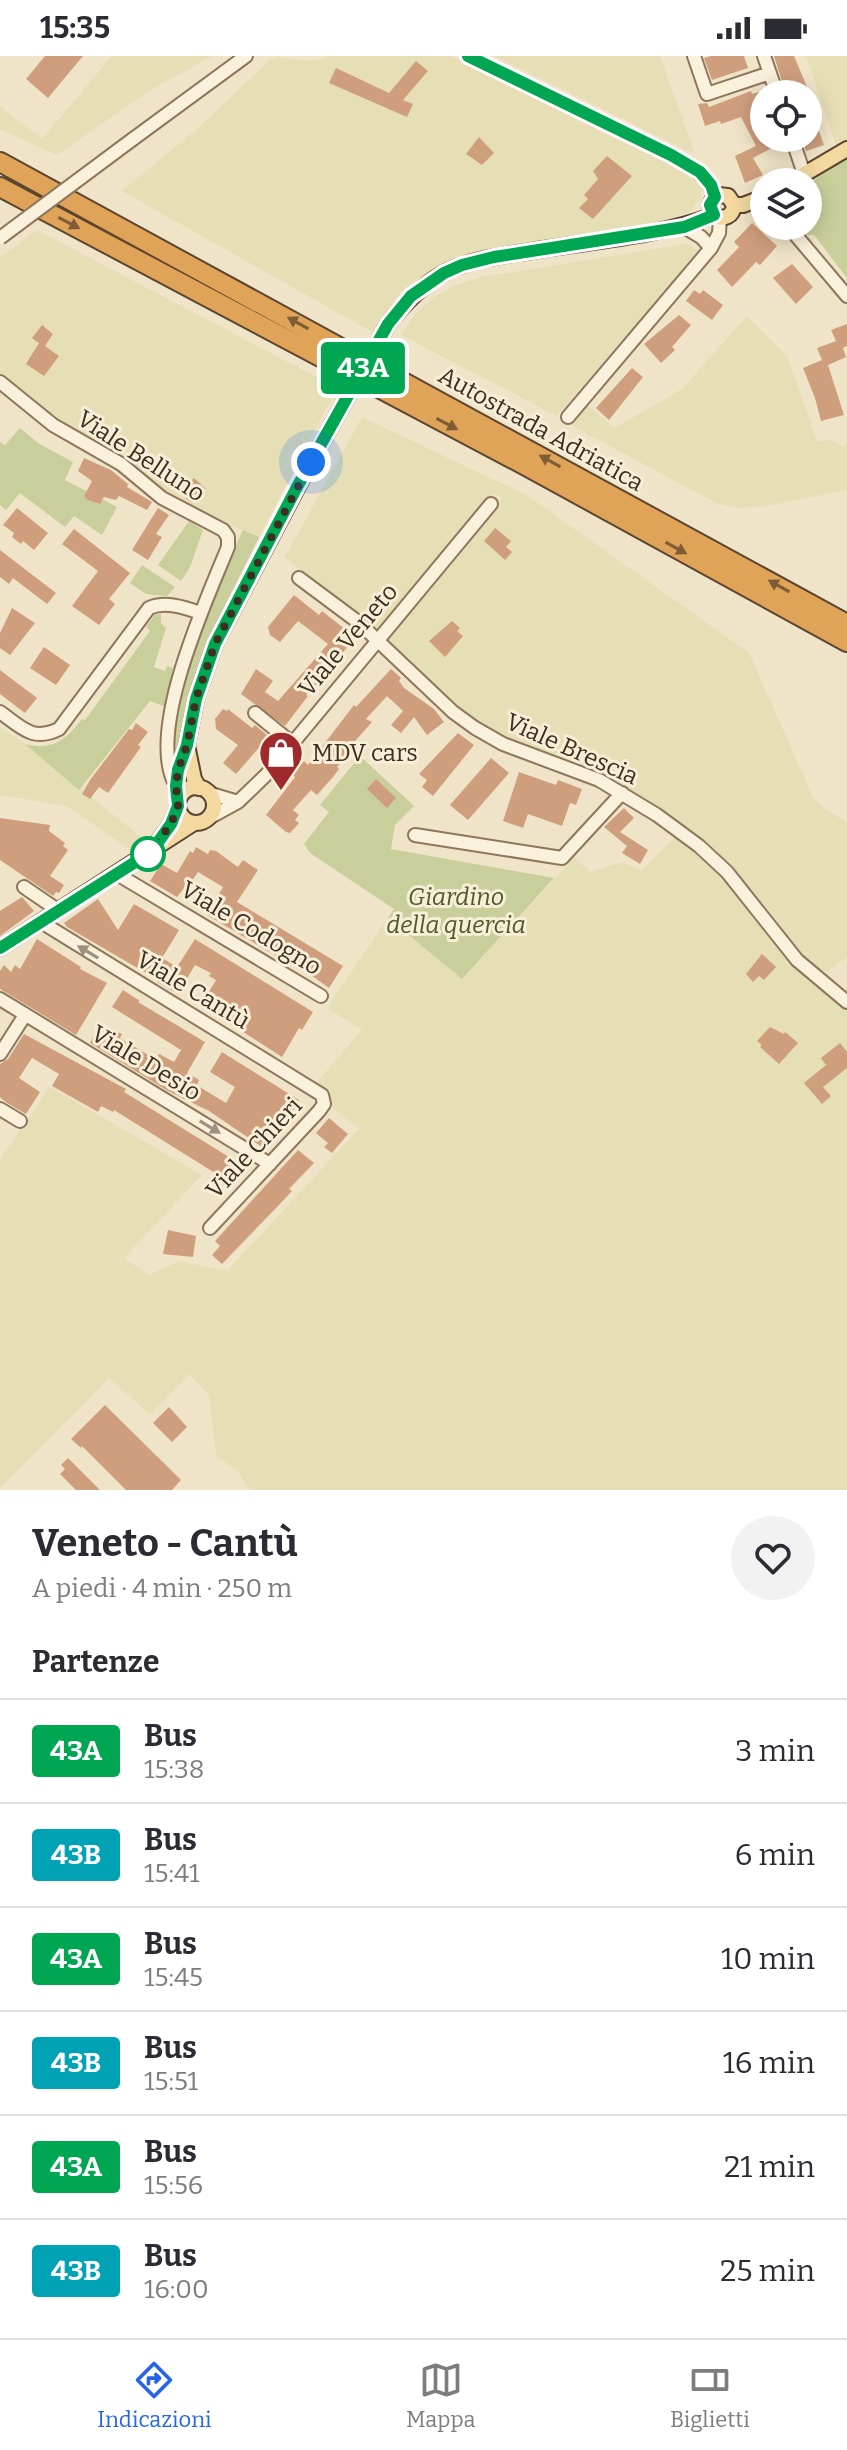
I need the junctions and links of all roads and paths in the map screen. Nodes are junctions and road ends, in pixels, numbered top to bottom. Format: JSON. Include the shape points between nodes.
{"nodes":[{"id":1,"x":246,"y":56,"type":"edge"},
{"id":2,"x":468,"y":56,"type":"edge"},
{"id":3,"x":694,"y":56,"type":"edge"},
{"id":4,"x":764,"y":56,"type":"edge"},
{"id":5,"x":770,"y":73,"type":"junction"},
{"id":6,"x":772,"y":80,"type":"edge"},
{"id":7,"x":847,"y":149,"type":"edge"},
{"id":8,"x":0,"y":162,"type":"edge"},
{"id":9,"x":818,"y":168,"type":"edge"},
{"id":10,"x":0,"y":187,"type":"edge"},
{"id":11,"x":715,"y":197,"type":"junction"},
{"id":12,"x":750,"y":203,"type":"edge"},
{"id":13,"x":734,"y":205,"type":"junction"},
{"id":14,"x":717,"y":216,"type":"junction"},
{"id":15,"x":684,"y":227,"type":"junction"},
{"id":16,"x":0,"y":238,"type":"edge"},
{"id":17,"x":802,"y":240,"type":"edge"},
{"id":18,"x":711,"y":248,"type":"junction"},
{"id":19,"x":847,"y":296,"type":"edge"},
{"id":20,"x":0,"y":382,"type":"edge"},
{"id":21,"x":568,"y":417,"type":"dead end"},
{"id":22,"x":491,"y":504,"type":"dead end"},
{"id":23,"x":299,"y":578,"type":"dead end"},
{"id":24,"x":200,"y":613,"type":"junction"},
{"id":25,"x":847,"y":624,"type":"edge"},
{"id":26,"x":377,"y":639,"type":"junction"},
{"id":27,"x":847,"y":642,"type":"edge"},
{"id":28,"x":0,"y":712,"type":"edge"},
{"id":29,"x":255,"y":713,"type":"dead end"},
{"id":30,"x":292,"y":743,"type":"junction"},
{"id":31,"x":187,"y":745,"type":"junction"},
{"id":32,"x":173,"y":765,"type":"junction"},
{"id":33,"x":201,"y":787,"type":"junction"},
{"id":34,"x":622,"y":793,"type":"junction"},
{"id":35,"x":178,"y":797,"type":"junction"},
{"id":36,"x":238,"y":802,"type":"junction"},
{"id":37,"x":200,"y":821,"type":"junction"},
{"id":38,"x":415,"y":835,"type":"dead end"},
{"id":39,"x":151,"y":852,"type":"junction"},
{"id":40,"x":117,"y":874,"type":"junction"},
{"id":41,"x":24,"y":887,"type":"dead end"},
{"id":42,"x":59,"y":911,"type":"junction"},
{"id":43,"x":41,"y":922,"type":"junction"},
{"id":44,"x":0,"y":948,"type":"edge"},
{"id":45,"x":321,"y":996,"type":"dead end"},
{"id":46,"x":0,"y":999,"type":"edge"},
{"id":47,"x":847,"y":1002,"type":"edge"},
{"id":48,"x":25,"y":1015,"type":"junction"},
{"id":49,"x":0,"y":1054,"type":"edge"},
{"id":50,"x":322,"y":1095,"type":"joint"},
{"id":51,"x":0,"y":1109,"type":"edge"},
{"id":52,"x":20,"y":1121,"type":"dead end"},
{"id":53,"x":270,"y":1164,"type":"junction"},
{"id":54,"x":210,"y":1228,"type":"dead end"}],
"edges":[{"from":1,"to":16,"type":"street","bridge":true},
{"from":2,"to":11,"type":"street","via":[[671,155],[700,172]]},
{"from":3,"to":5,"type":"street","via":[[707,94]]},
{"from":4,"to":5,"type":"street"},
{"from":5,"to":6,"type":"street"},
{"from":7,"to":9,"type":"main road"},
{"from":25,"to":8,"type":"highway","name":"Autostrada Adriatica","one_way":true},
{"from":10,"to":27,"type":"highway","name":"Autostrada Adriatica","one_way":true},
{"from":11,"to":13,"type":"main road","via":[[728,196]]},
{"from":11,"to":14,"type":"main road","via":[[710,205]]},
{"from":12,"to":13,"type":"main road","name":"Viale Veneto"},
{"from":13,"to":14,"type":"main road","name":"Viale Veneto","via":[[730,215]]},
{"from":14,"to":15,"type":"main road","name":"Viale Veneto"},
{"from":14,"to":18,"type":"street","via":[[719,233]]},
{"from":15,"to":18,"type":"street"},
{"from":15,"to":31,"type":"main road","name":"Viale Veneto","bridge":true,"via":[[462,265],[411,296],[388,324],[215,644]]},
{"from":17,"to":19,"type":"street"},
{"from":18,"to":21,"type":"street"},
{"from":20,"to":24,"type":"street","name":"Viale Belluno","via":[[53,425],[121,464],[162,498],[223,530],[228,547]]},
{"from":22,"to":26,"type":"street","name":"Viale Veneto"},
{"from":23,"to":26,"type":"street","name":"Viale Brescia"},
{"from":24,"to":28,"type":"street","via":[[156,604],[144,612],[59,729],[30,733]]},
{"from":24,"to":32,"type":"street","name":"Viale Belluno","via":[[180,674],[168,737]]},
{"from":26,"to":30,"type":"street","name":"Viale Veneto"},
{"from":26,"to":34,"type":"street","name":"Viale Brescia","via":[[475,728]]},
{"from":29,"to":30,"type":"street"},
{"from":30,"to":36,"type":"street","name":"Viale Veneto"},
{"from":31,"to":32,"type":"main road","name":"Viale Veneto"},
{"from":31,"to":33,"type":"main road","name":"Viale Veneto"},
{"from":32,"to":33,"type":"main road"},
{"from":32,"to":35,"type":"main road","name":"Viale Veneto"},
{"from":33,"to":35,"type":"main road"},
{"from":33,"to":36,"type":"street"},
{"from":33,"to":37,"type":"main road","via":[[213,809]]},
{"from":34,"to":38,"type":"street","via":[[562,858]]},
{"from":34,"to":47,"type":"street","name":"Viale Brescia","via":[[727,872],[797,960]]},
{"from":35,"to":37,"type":"main road","via":[[183,817]]},
{"from":35,"to":39,"type":"main road","name":"Viale Veneto","via":[[171,824]]},
{"from":36,"to":37,"type":"street","name":"Viale Veneto"},
{"from":37,"to":39,"type":"main road","name":"Viale Veneto"},
{"from":39,"to":40,"type":"main road","name":"Viale Veneto"},
{"from":40,"to":42,"type":"main road","name":"Viale Veneto"},
{"from":40,"to":45,"type":"street","name":"Viale Codogno"},
{"from":41,"to":42,"type":"street"},
{"from":42,"to":43,"type":"main road","name":"Viale Veneto"},
{"from":43,"to":44,"type":"main road","name":"Viale Veneto"},
{"from":50,"to":43,"type":"street","name":"Viale Cantù","one_way":true},
{"from":46,"to":48,"type":"street","name":"Viale Desio"},
{"from":48,"to":49,"type":"street"},
{"from":48,"to":53,"type":"street","name":"Viale Desio","one_way":true},
{"from":50,"to":53,"type":"street","name":"Viale Chieri","via":[[319,1111]]},
{"from":51,"to":52,"type":"street"},
{"from":53,"to":54,"type":"street","name":"Viale Chieri"}]}
